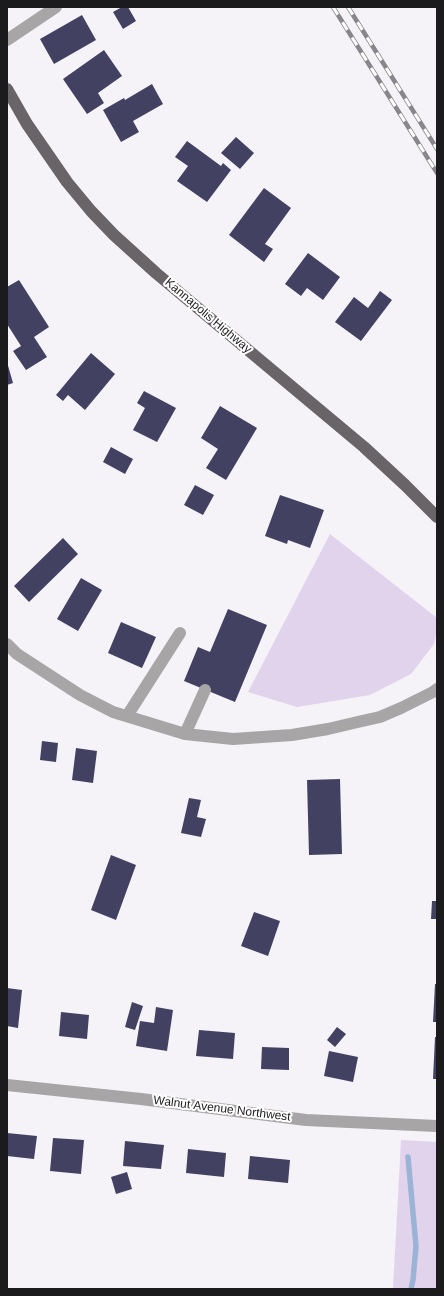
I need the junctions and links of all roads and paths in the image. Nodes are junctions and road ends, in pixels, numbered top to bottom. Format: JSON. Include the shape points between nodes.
{"nodes":[{"id":1,"x":56,"y":7,"type":"edge"},
{"id":2,"x":7,"y":40,"type":"edge"},
{"id":3,"x":7,"y":89,"type":"edge"},
{"id":4,"x":437,"y":517,"type":"edge"},
{"id":5,"x":180,"y":633,"type":"dead end"},
{"id":6,"x":7,"y":644,"type":"edge"},
{"id":7,"x":206,"y":690,"type":"dead end"},
{"id":8,"x":436,"y":693,"type":"edge"},
{"id":9,"x":127,"y":716,"type":"junction"},
{"id":10,"x":185,"y":734,"type":"junction"},
{"id":11,"x":7,"y":1085,"type":"edge"},
{"id":12,"x":437,"y":1126,"type":"edge"}],
"edges":[{"from":1,"to":2,"type":"street"},
{"from":3,"to":4,"type":"main road","name":"Kannapolis Highway","via":[[27,124],[68,182],[114,235],[364,447]]},
{"from":5,"to":9,"type":"street"},
{"from":6,"to":9,"type":"street","via":[[17,654],[80,695],[113,712]]},
{"from":7,"to":10,"type":"street"},
{"from":8,"to":10,"type":"street","via":[[380,717],[292,735],[233,739]]},
{"from":9,"to":10,"type":"street"},
{"from":11,"to":12,"type":"street","name":"Walnut Avenue Northwest","via":[[306,1120]]}]}
